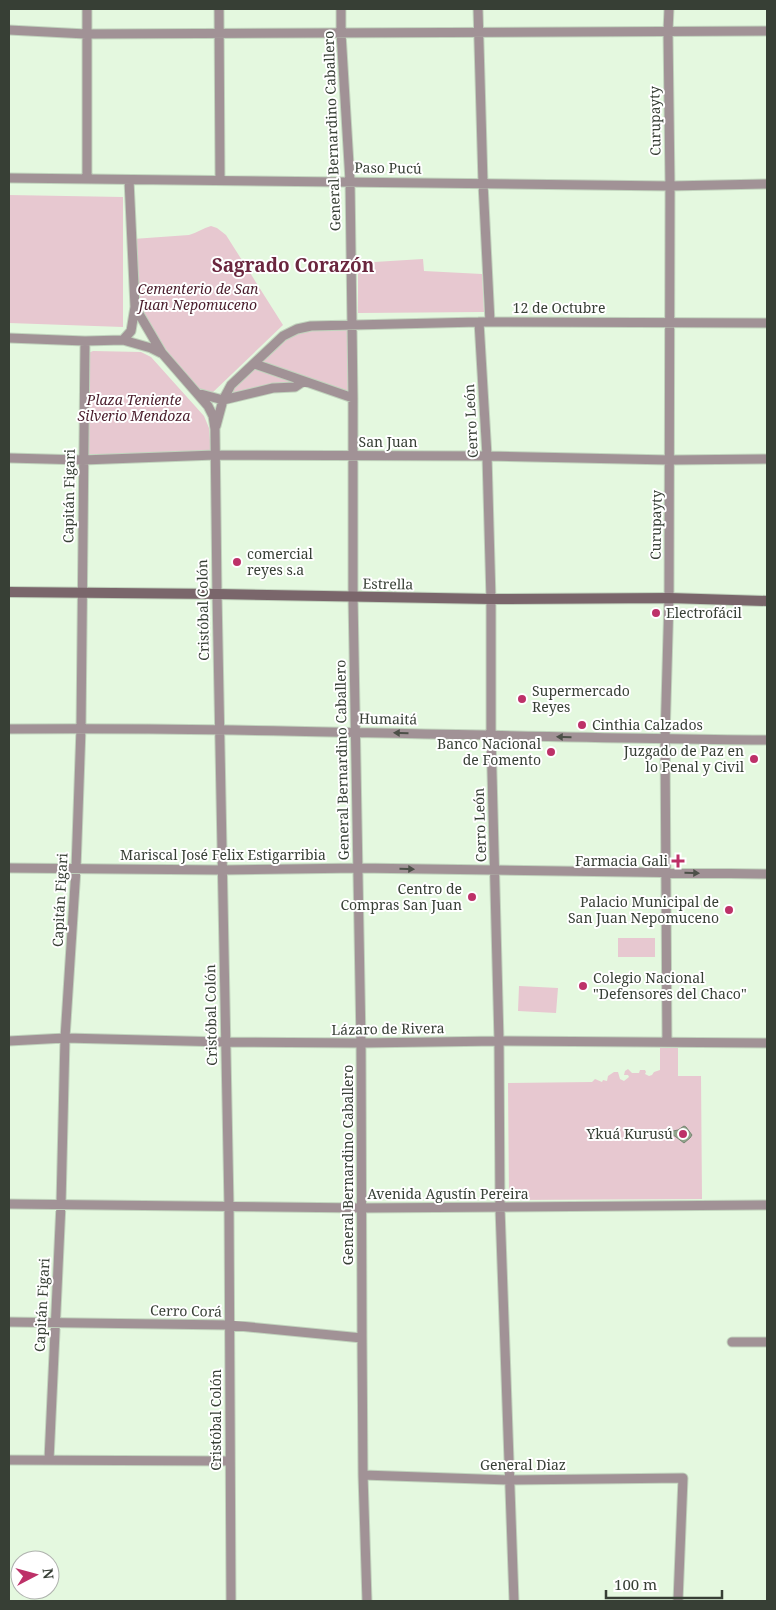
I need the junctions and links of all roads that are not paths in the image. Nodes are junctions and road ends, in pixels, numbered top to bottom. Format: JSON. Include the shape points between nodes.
{"nodes":[{"id":1,"x":87,"y":9,"type":"edge"},
{"id":2,"x":219,"y":9,"type":"edge"},
{"id":3,"x":342,"y":9,"type":"edge"},
{"id":4,"x":478,"y":9,"type":"edge"},
{"id":5,"x":668,"y":9,"type":"edge"},
{"id":6,"x":9,"y":30,"type":"edge"},
{"id":7,"x":668,"y":31,"type":"junction"},
{"id":8,"x":767,"y":31,"type":"edge"},
{"id":9,"x":478,"y":32,"type":"junction"},
{"id":10,"x":342,"y":33,"type":"junction"},
{"id":11,"x":86,"y":34,"type":"junction"},
{"id":12,"x":218,"y":34,"type":"junction"},
{"id":13,"x":9,"y":178,"type":"edge"},
{"id":14,"x":87,"y":179,"type":"junction"},
{"id":15,"x":129,"y":180,"type":"junction"},
{"id":16,"x":220,"y":180,"type":"junction"},
{"id":17,"x":350,"y":181,"type":"junction"},
{"id":18,"x":483,"y":183,"type":"junction"},
{"id":19,"x":767,"y":184,"type":"edge"},
{"id":20,"x":670,"y":186,"type":"junction"},
{"id":21,"x":135,"y":307,"type":"junction"},
{"id":22,"x":479,"y":322,"type":"junction"},
{"id":23,"x":490,"y":322,"type":"junction"},
{"id":24,"x":669,"y":322,"type":"junction"},
{"id":25,"x":767,"y":323,"type":"edge"},
{"id":26,"x":352,"y":325,"type":"junction"},
{"id":27,"x":9,"y":338,"type":"edge"},
{"id":28,"x":122,"y":340,"type":"junction"},
{"id":29,"x":85,"y":341,"type":"junction"},
{"id":30,"x":162,"y":353,"type":"junction"},
{"id":31,"x":255,"y":364,"type":"junction"},
{"id":32,"x":304,"y":381,"type":"junction"},
{"id":33,"x":196,"y":393,"type":"junction"},
{"id":34,"x":354,"y":398,"type":"junction"},
{"id":35,"x":224,"y":400,"type":"junction"},
{"id":36,"x":215,"y":429,"type":"junction"},
{"id":37,"x":215,"y":455,"type":"junction"},
{"id":38,"x":353,"y":456,"type":"junction"},
{"id":39,"x":487,"y":456,"type":"junction"},
{"id":40,"x":9,"y":458,"type":"edge"},
{"id":41,"x":767,"y":458,"type":"edge"},
{"id":42,"x":83,"y":460,"type":"junction"},
{"id":43,"x":670,"y":460,"type":"junction"},
{"id":44,"x":9,"y":592,"type":"edge"},
{"id":45,"x":82,"y":593,"type":"junction"},
{"id":46,"x":217,"y":594,"type":"junction"},
{"id":47,"x":353,"y":597,"type":"junction"},
{"id":48,"x":669,"y":598,"type":"junction"},
{"id":49,"x":491,"y":599,"type":"junction"},
{"id":50,"x":767,"y":601,"type":"edge"},
{"id":51,"x":81,"y":728,"type":"junction"},
{"id":52,"x":9,"y":729,"type":"edge"},
{"id":53,"x":219,"y":730,"type":"junction"},
{"id":54,"x":356,"y":733,"type":"junction"},
{"id":55,"x":491,"y":735,"type":"junction"},
{"id":56,"x":665,"y":739,"type":"junction"},
{"id":57,"x":767,"y":740,"type":"edge"},
{"id":58,"x":9,"y":868,"type":"edge"},
{"id":59,"x":358,"y":868,"type":"junction"},
{"id":60,"x":76,"y":869,"type":"junction"},
{"id":61,"x":222,"y":870,"type":"junction"},
{"id":62,"x":495,"y":870,"type":"junction"},
{"id":63,"x":665,"y":873,"type":"junction"},
{"id":64,"x":767,"y":874,"type":"edge"},
{"id":65,"x":65,"y":1038,"type":"junction"},
{"id":66,"x":9,"y":1041,"type":"edge"},
{"id":67,"x":500,"y":1041,"type":"junction"},
{"id":68,"x":225,"y":1042,"type":"junction"},
{"id":69,"x":667,"y":1042,"type":"junction"},
{"id":70,"x":361,"y":1043,"type":"junction"},
{"id":71,"x":767,"y":1043,"type":"edge"},
{"id":72,"x":9,"y":1204,"type":"edge"},
{"id":73,"x":61,"y":1204,"type":"junction"},
{"id":74,"x":767,"y":1205,"type":"edge"},
{"id":75,"x":229,"y":1206,"type":"junction"},
{"id":76,"x":362,"y":1208,"type":"junction"},
{"id":77,"x":500,"y":1208,"type":"junction"},
{"id":78,"x":9,"y":1322,"type":"edge"},
{"id":79,"x":55,"y":1323,"type":"junction"},
{"id":80,"x":229,"y":1325,"type":"junction"},
{"id":81,"x":362,"y":1338,"type":"junction"},
{"id":82,"x":732,"y":1342,"type":"dead end"},
{"id":83,"x":767,"y":1342,"type":"edge"},
{"id":84,"x":9,"y":1460,"type":"edge"},
{"id":85,"x":49,"y":1460,"type":"junction"},
{"id":86,"x":230,"y":1461,"type":"junction"},
{"id":87,"x":363,"y":1475,"type":"junction"},
{"id":88,"x":509,"y":1480,"type":"junction"},
{"id":89,"x":231,"y":1601,"type":"edge"},
{"id":90,"x":367,"y":1601,"type":"edge"},
{"id":91,"x":514,"y":1601,"type":"edge"},
{"id":92,"x":678,"y":1601,"type":"edge"}],
"edges":[{"from":1,"to":11,"type":"street"},
{"from":2,"to":12,"type":"street"},
{"from":3,"to":10,"type":"street","name":"General Bernardino Caballero"},
{"from":4,"to":9,"type":"street"},
{"from":5,"to":7,"type":"street","name":"Curupayty"},
{"from":6,"to":11,"type":"street"},
{"from":7,"to":8,"type":"street"},
{"from":7,"to":9,"type":"street"},
{"from":7,"to":20,"type":"street","name":"Curupayty"},
{"from":9,"to":10,"type":"street"},
{"from":9,"to":18,"type":"street"},
{"from":10,"to":12,"type":"street"},
{"from":10,"to":17,"type":"street","name":"General Bernardino Caballero"},
{"from":11,"to":12,"type":"street"},
{"from":11,"to":14,"type":"street"},
{"from":12,"to":16,"type":"street"},
{"from":13,"to":14,"type":"street","name":"Paso Pucú"},
{"from":14,"to":15,"type":"street","name":"Paso Pucú"},
{"from":15,"to":16,"type":"street","name":"Paso Pucú"},
{"from":15,"to":21,"type":"street"},
{"from":16,"to":17,"type":"street","name":"Paso Pucú"},
{"from":17,"to":18,"type":"street","name":"Paso Pucú"},
{"from":17,"to":26,"type":"street","name":"General Bernardino Caballero"},
{"from":18,"to":20,"type":"street","name":"Paso Pucú"},
{"from":18,"to":23,"type":"street"},
{"from":19,"to":20,"type":"street","name":"Paso Pucú"},
{"from":20,"to":24,"type":"street","name":"Curupayty"},
{"from":21,"to":28,"type":"street","via":[[132,332]]},
{"from":21,"to":30,"type":"street"},
{"from":22,"to":23,"type":"street","name":"12 de Octubre"},
{"from":22,"to":26,"type":"street","name":"12 de Octubre"},
{"from":22,"to":39,"type":"street","name":"Cerro León"},
{"from":23,"to":24,"type":"street","name":"12 de Octubre"},
{"from":24,"to":25,"type":"street","name":"12 de Octubre"},
{"from":24,"to":43,"type":"street","name":"Curupayty"},
{"from":26,"to":31,"type":"street","name":"12 de Octubre","via":[[296,329],[283,336]]},
{"from":26,"to":34,"type":"street","name":"General Bernardino Caballero"},
{"from":27,"to":29,"type":"street"},
{"from":28,"to":29,"type":"street"},
{"from":28,"to":30,"type":"street"},
{"from":29,"to":42,"type":"street","name":"Capitán Figari"},
{"from":30,"to":33,"type":"street"},
{"from":31,"to":32,"type":"street"},
{"from":31,"to":35,"type":"street","name":"12 de Octubre","via":[[232,385]]},
{"from":32,"to":34,"type":"street"},
{"from":32,"to":35,"type":"street","via":[[295,387],[273,388]]},
{"from":33,"to":35,"type":"street"},
{"from":33,"to":36,"type":"street","via":[[214,416]]},
{"from":34,"to":38,"type":"street","name":"General Bernardino Caballero"},
{"from":35,"to":36,"type":"street","name":"12 de Octubre"},
{"from":36,"to":37,"type":"street","name":"Cristóbal Colón"},
{"from":37,"to":38,"type":"street","name":"San Juan"},
{"from":37,"to":42,"type":"street","name":"San Juan"},
{"from":37,"to":46,"type":"street","name":"Cristóbal Colón"},
{"from":38,"to":39,"type":"street","name":"San Juan"},
{"from":38,"to":47,"type":"street","name":"General Bernardino Caballero"},
{"from":39,"to":43,"type":"street","name":"San Juan"},
{"from":39,"to":49,"type":"street","name":"Cerro León"},
{"from":40,"to":42,"type":"street","name":"San Juan"},
{"from":41,"to":43,"type":"street","name":"San Juan"},
{"from":42,"to":45,"type":"street","name":"Capitán Figari"},
{"from":43,"to":48,"type":"street","name":"Curupayty"},
{"from":44,"to":45,"type":"main road","name":"Estrella"},
{"from":45,"to":46,"type":"main road","name":"Estrella"},
{"from":45,"to":51,"type":"street","name":"Capitán Figari"},
{"from":46,"to":47,"type":"main road","name":"Estrella"},
{"from":46,"to":53,"type":"street","name":"Cristóbal Colón"},
{"from":47,"to":49,"type":"main road","name":"Estrella"},
{"from":47,"to":54,"type":"street","name":"General Bernardino Caballero"},
{"from":48,"to":49,"type":"main road","name":"Estrella"},
{"from":48,"to":50,"type":"main road","name":"Estrella"},
{"from":48,"to":56,"type":"street","name":"Curupayty"},
{"from":49,"to":55,"type":"street","name":"Cerro León"},
{"from":51,"to":52,"type":"street","name":"Humaitá"},
{"from":51,"to":53,"type":"street","name":"Humaitá"},
{"from":51,"to":60,"type":"street","name":"Capitán Figari"},
{"from":53,"to":54,"type":"street","name":"Humaitá"},
{"from":53,"to":61,"type":"street","name":"Cristóbal Colón"},
{"from":55,"to":54,"type":"street","name":"Humaitá","one_way":true},
{"from":54,"to":59,"type":"street","name":"General Bernardino Caballero"},
{"from":56,"to":55,"type":"street","name":"Humaitá","one_way":true},
{"from":55,"to":62,"type":"street","name":"Cerro León"},
{"from":56,"to":57,"type":"street","name":"Humaitá"},
{"from":56,"to":63,"type":"street","name":"Curupayty"},
{"from":58,"to":60,"type":"street","name":"Mariscal José Felix Estigarribia"},
{"from":59,"to":61,"type":"street","name":"Mariscal José Felix Estigarribia"},
{"from":59,"to":62,"type":"street","name":"Mariscal José Felix Estigarribia","one_way":true},
{"from":59,"to":70,"type":"street","name":"General Bernardino Caballero"},
{"from":60,"to":61,"type":"street","name":"Mariscal José Felix Estigarribia"},
{"from":60,"to":65,"type":"street","name":"Capitán Figari"},
{"from":61,"to":68,"type":"street","name":"Cristóbal Colón"},
{"from":62,"to":63,"type":"street","name":"Mariscal José Felix Estigarribia"},
{"from":62,"to":67,"type":"street","name":"Cerro León"},
{"from":63,"to":64,"type":"street","name":"Mariscal José Felix Estigarribia","one_way":true},
{"from":63,"to":69,"type":"street","name":"Curupayty"},
{"from":65,"to":66,"type":"street","name":"Lázaro de Rivera"},
{"from":65,"to":68,"type":"street","name":"Lázaro de Rivera"},
{"from":65,"to":73,"type":"street","name":"Capitán Figari"},
{"from":67,"to":69,"type":"street","name":"Lázaro de Rivera"},
{"from":67,"to":70,"type":"street","name":"Lázaro de Rivera"},
{"from":67,"to":77,"type":"street","name":"Cerro León"},
{"from":68,"to":70,"type":"street","name":"Lázaro de Rivera"},
{"from":68,"to":75,"type":"street","name":"Cristóbal Colón"},
{"from":69,"to":71,"type":"street","name":"Lázaro de Rivera"},
{"from":70,"to":76,"type":"street","name":"General Bernardino Caballero"},
{"from":72,"to":73,"type":"street","name":"Avenida Agustín Pereira"},
{"from":73,"to":75,"type":"street","name":"Avenida Agustín Pereira"},
{"from":73,"to":79,"type":"street","name":"Capitán Figari"},
{"from":74,"to":77,"type":"street","name":"Avenida Agustín Pereira"},
{"from":75,"to":76,"type":"street","name":"Avenida Agustín Pereira"},
{"from":75,"to":80,"type":"street","name":"Cristóbal Colón"},
{"from":76,"to":77,"type":"street","name":"Avenida Agustín Pereira"},
{"from":76,"to":81,"type":"street","name":"General Bernardino Caballero"},
{"from":77,"to":88,"type":"street","name":"Cerro León"},
{"from":78,"to":79,"type":"street","name":"Cerro Corá"},
{"from":79,"to":80,"type":"street","name":"Cerro Corá"},
{"from":79,"to":85,"type":"street","name":"Capitán Figari"},
{"from":80,"to":81,"type":"street","name":"Cerro Corá"},
{"from":80,"to":86,"type":"street","name":"Cristóbal Colón"},
{"from":81,"to":87,"type":"street","name":"General Bernardino Caballero"},
{"from":82,"to":83,"type":"street"},
{"from":84,"to":85,"type":"street"},
{"from":85,"to":86,"type":"street"},
{"from":86,"to":89,"type":"street","name":"Cristóbal Colón"},
{"from":87,"to":88,"type":"street","name":"General Diaz"},
{"from":87,"to":90,"type":"street","name":"General Bernardino Caballero"},
{"from":88,"to":91,"type":"street","name":"Cerro León"},
{"from":88,"to":92,"type":"street","name":"General Diaz","via":[[682,1478]]}]}
